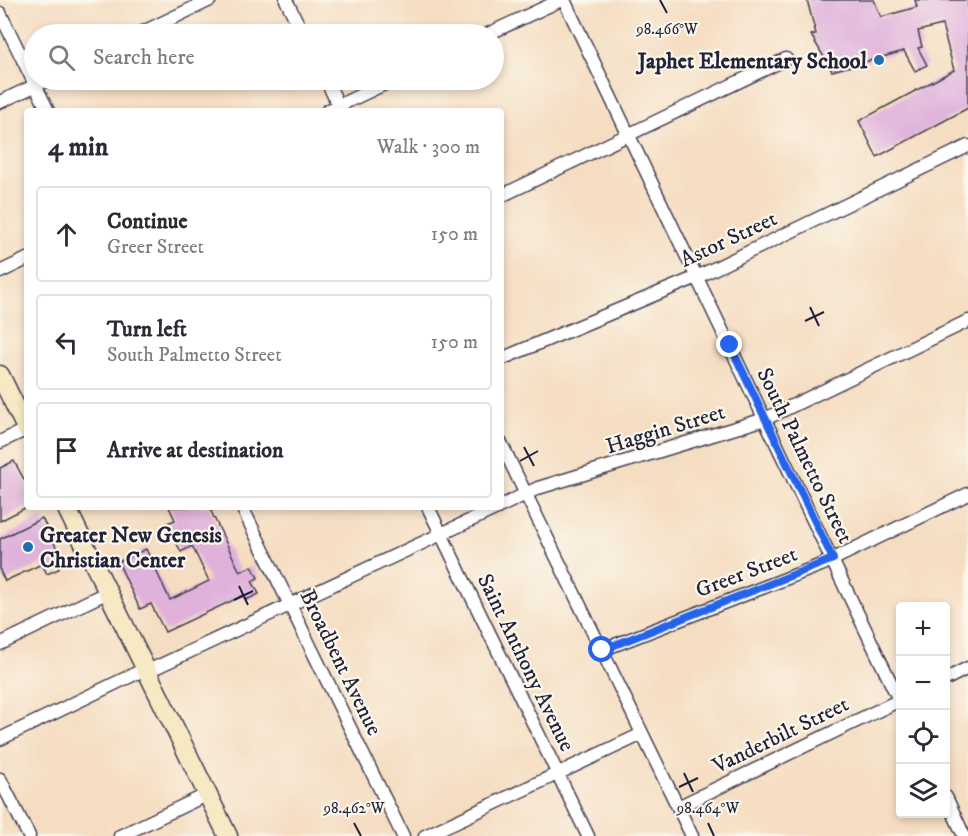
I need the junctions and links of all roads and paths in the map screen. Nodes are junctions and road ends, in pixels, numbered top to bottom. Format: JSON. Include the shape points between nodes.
{"nodes":[{"id":1,"x":210,"y":0,"type":"edge"},
{"id":2,"x":286,"y":0,"type":"edge"},
{"id":3,"x":562,"y":0,"type":"edge"},
{"id":4,"x":0,"y":13,"type":"edge"},
{"id":5,"x":160,"y":24,"type":"edge"},
{"id":6,"x":298,"y":24,"type":"edge"},
{"id":7,"x":504,"y":27,"type":"edge"},
{"id":8,"x":24,"y":53,"type":"edge"},
{"id":9,"x":786,"y":59,"type":"dead end"},
{"id":10,"x":25,"y":90,"type":"edge"},
{"id":11,"x":43,"y":90,"type":"edge"},
{"id":12,"x":331,"y":90,"type":"edge"},
{"id":13,"x":374,"y":90,"type":"edge"},
{"id":14,"x":0,"y":102,"type":"edge"},
{"id":15,"x":47,"y":108,"type":"edge"},
{"id":16,"x":340,"y":108,"type":"edge"},
{"id":17,"x":629,"y":134,"type":"junction"},
{"id":18,"x":968,"y":146,"type":"edge"},
{"id":19,"x":504,"y":195,"type":"edge"},
{"id":20,"x":24,"y":260,"type":"edge"},
{"id":21,"x":0,"y":272,"type":"edge"},
{"id":22,"x":697,"y":277,"type":"junction"},
{"id":23,"x":968,"y":321,"type":"edge"},
{"id":24,"x":504,"y":357,"type":"edge"},
{"id":25,"x":0,"y":375,"type":"edge"},
{"id":26,"x":765,"y":419,"type":"junction"},
{"id":27,"x":24,"y":423,"type":"edge"},
{"id":28,"x":24,"y":430,"type":"edge"},
{"id":29,"x":0,"y":442,"type":"edge"},
{"id":30,"x":504,"y":449,"type":"edge"},
{"id":31,"x":526,"y":494,"type":"junction"},
{"id":32,"x":968,"y":495,"type":"edge"},
{"id":33,"x":504,"y":505,"type":"edge"},
{"id":34,"x":67,"y":510,"type":"edge"},
{"id":35,"x":243,"y":510,"type":"edge"},
{"id":36,"x":430,"y":510,"type":"edge"},
{"id":37,"x":494,"y":510,"type":"edge"},
{"id":38,"x":442,"y":535,"type":"junction"},
{"id":39,"x":833,"y":559,"type":"junction"},
{"id":40,"x":108,"y":592,"type":"junction"},
{"id":41,"x":290,"y":604,"type":"junction"},
{"id":42,"x":0,"y":644,"type":"edge"},
{"id":43,"x":602,"y":650,"type":"junction"},
{"id":44,"x":968,"y":668,"type":"edge"},
{"id":45,"x":146,"y":670,"type":"junction"},
{"id":46,"x":950,"y":677,"type":"edge"},
{"id":47,"x":896,"y":693,"type":"edge"},
{"id":48,"x":896,"y":703,"type":"edge"},
{"id":49,"x":642,"y":734,"type":"junction"},
{"id":50,"x":0,"y":739,"type":"edge"},
{"id":51,"x":558,"y":774,"type":"junction"},
{"id":52,"x":0,"y":779,"type":"edge"},
{"id":53,"x":208,"y":794,"type":"junction"},
{"id":54,"x":678,"y":807,"type":"junction"},
{"id":55,"x":950,"y":807,"type":"edge"},
{"id":56,"x":29,"y":836,"type":"edge"},
{"id":57,"x":120,"y":836,"type":"edge"},
{"id":58,"x":228,"y":836,"type":"edge"},
{"id":59,"x":403,"y":836,"type":"edge"},
{"id":60,"x":425,"y":836,"type":"edge"},
{"id":61,"x":588,"y":836,"type":"edge"},
{"id":62,"x":692,"y":836,"type":"edge"},
{"id":63,"x":964,"y":836,"type":"edge"}],
"edges":[{"from":1,"to":5,"type":"street"},
{"from":2,"to":6,"type":"street"},
{"from":3,"to":7,"type":"street"},
{"from":3,"to":17,"type":"street","name":"South Palmetto Street"},
{"from":4,"to":8,"type":"street"},
{"from":9,"to":17,"type":"street"},
{"from":10,"to":14,"type":"street"},
{"from":11,"to":15,"type":"street"},
{"from":12,"to":16,"type":"street"},
{"from":13,"to":16,"type":"street"},
{"from":17,"to":19,"type":"street"},
{"from":17,"to":22,"type":"street","name":"South Palmetto Street"},
{"from":18,"to":22,"type":"street","name":"Astor Street"},
{"from":20,"to":21,"type":"street"},
{"from":22,"to":24,"type":"street","name":"Astor Street"},
{"from":22,"to":26,"type":"street","name":"South Palmetto Street"},
{"from":23,"to":26,"type":"street","name":"Haggin Street"},
{"from":25,"to":27,"type":"main road"},
{"from":26,"to":31,"type":"street","name":"Haggin Street"},
{"from":26,"to":39,"type":"street","name":"South Palmetto Street"},
{"from":28,"to":29,"type":"street"},
{"from":30,"to":31,"type":"street"},
{"from":31,"to":33,"type":"street","name":"Haggin Street"},
{"from":31,"to":43,"type":"street"},
{"from":32,"to":39,"type":"street","name":"Greer Street"},
{"from":34,"to":40,"type":"main road"},
{"from":35,"to":41,"type":"street","name":"Broadbent Avenue"},
{"from":36,"to":38,"type":"street","name":"Saint Anthony Avenue"},
{"from":37,"to":38,"type":"street","name":"Haggin Street"},
{"from":38,"to":41,"type":"street","name":"Haggin Street"},
{"from":38,"to":51,"type":"street","name":"Saint Anthony Avenue"},
{"from":39,"to":43,"type":"street","name":"Greer Street"},
{"from":39,"to":47,"type":"street","name":"South Palmetto Street"},
{"from":40,"to":42,"type":"street"},
{"from":40,"to":45,"type":"main road"},
{"from":41,"to":45,"type":"street","name":"Haggin Street"},
{"from":41,"to":59,"type":"street","name":"Broadbent Avenue"},
{"from":43,"to":49,"type":"street"},
{"from":44,"to":46,"type":"street"},
{"from":45,"to":50,"type":"street","name":"Haggin Street"},
{"from":45,"to":53,"type":"main road"},
{"from":48,"to":54,"type":"street","name":"Vanderbilt Street"},
{"from":49,"to":51,"type":"street"},
{"from":49,"to":54,"type":"street"},
{"from":51,"to":60,"type":"street"},
{"from":51,"to":61,"type":"street","name":"Saint Anthony Avenue"},
{"from":52,"to":56,"type":"street"},
{"from":53,"to":57,"type":"street"},
{"from":53,"to":58,"type":"main road"},
{"from":54,"to":62,"type":"street"},
{"from":55,"to":63,"type":"street"}]}
